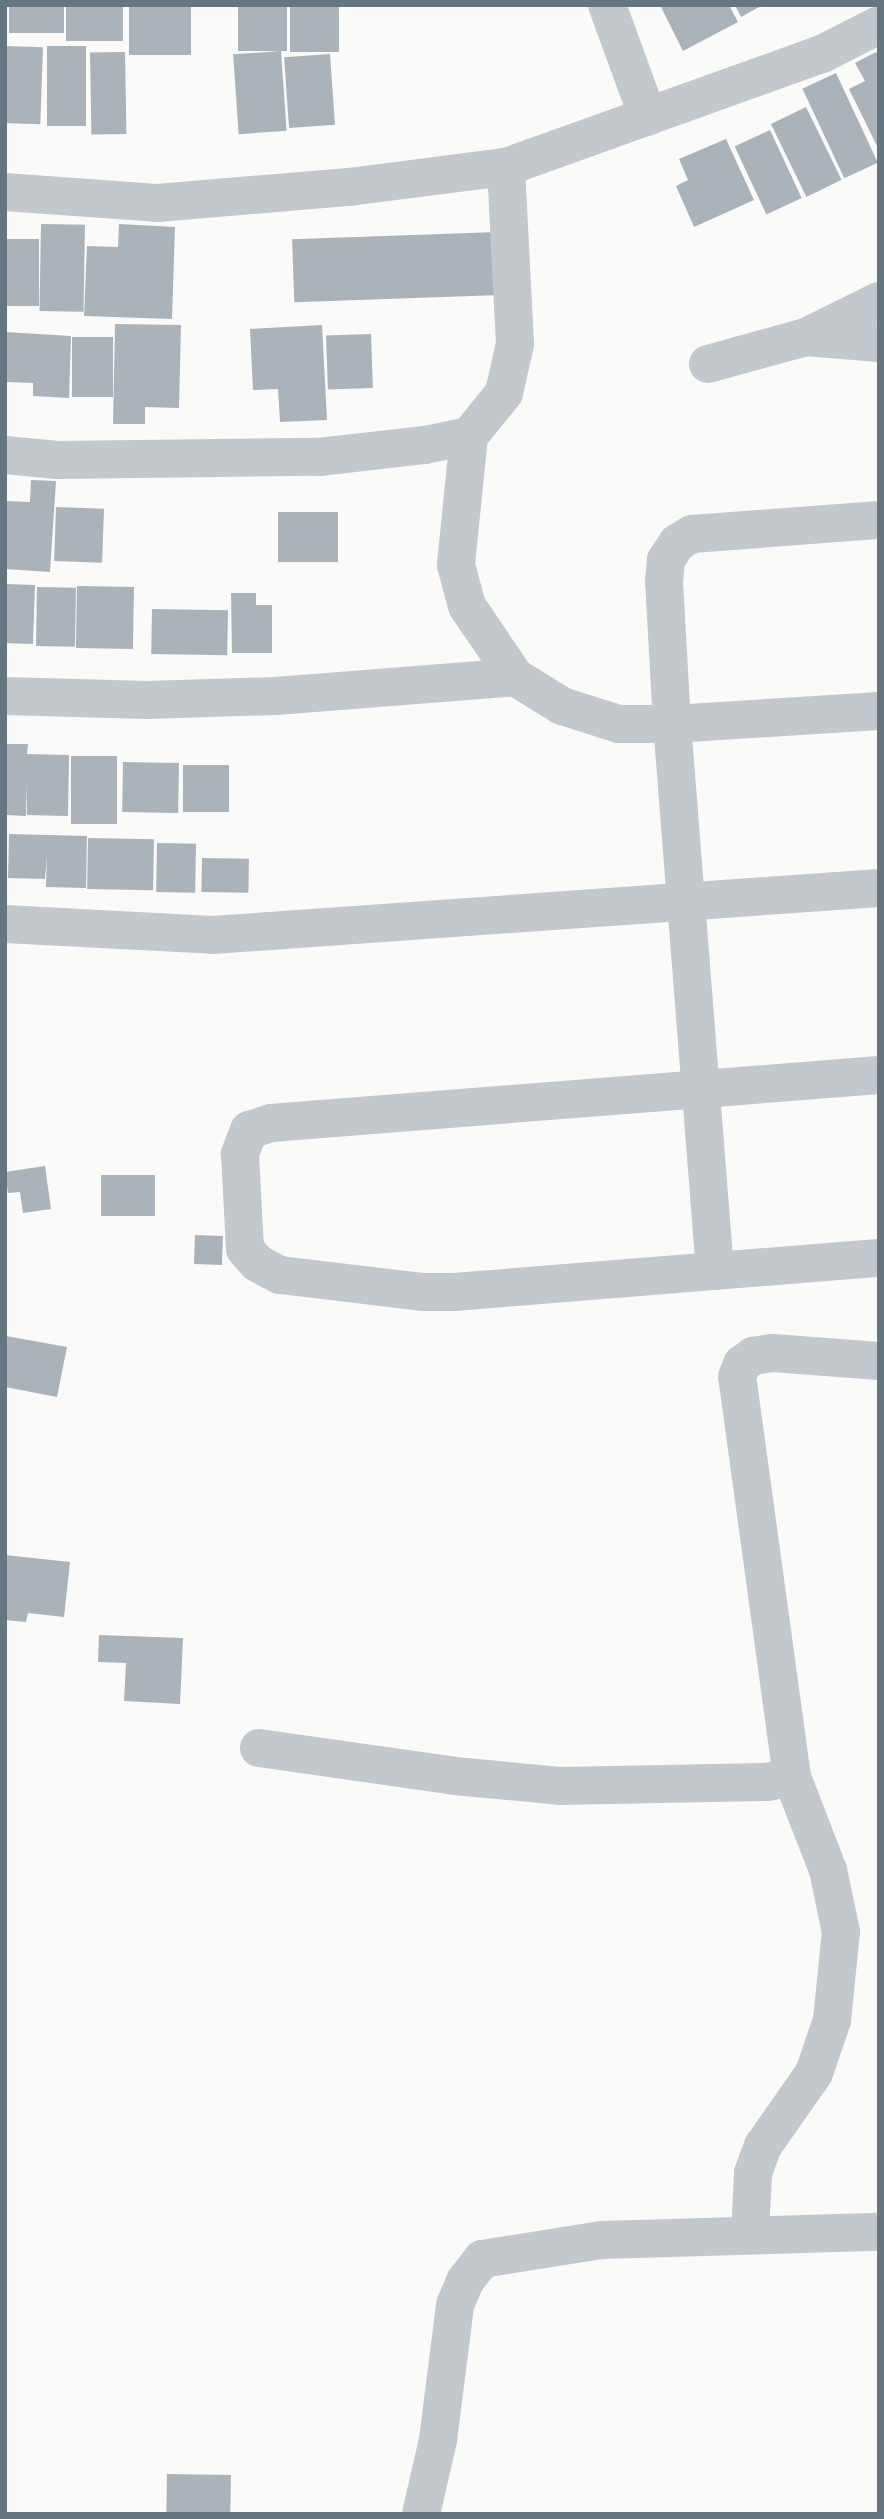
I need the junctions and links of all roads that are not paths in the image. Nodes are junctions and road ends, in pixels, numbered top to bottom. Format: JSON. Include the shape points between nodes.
{"nodes":[{"id":1,"x":607,"y":5,"type":"edge"},
{"id":2,"x":879,"y":25,"type":"edge"},
{"id":3,"x":648,"y":117,"type":"junction"},
{"id":4,"x":506,"y":167,"type":"junction"},
{"id":5,"x":5,"y":192,"type":"edge"},
{"id":6,"x":879,"y":302,"type":"edge"},
{"id":7,"x":806,"y":337,"type":"junction"},
{"id":8,"x":879,"y":343,"type":"edge"},
{"id":9,"x":708,"y":364,"type":"dead end"},
{"id":10,"x":470,"y":436,"type":"junction"},
{"id":11,"x":5,"y":455,"type":"edge"},
{"id":12,"x":879,"y":520,"type":"edge"},
{"id":13,"x":515,"y":677,"type":"junction"},
{"id":14,"x":5,"y":696,"type":"edge"},
{"id":15,"x":879,"y":711,"type":"edge"},
{"id":16,"x":672,"y":724,"type":"junction"},
{"id":17,"x":879,"y":888,"type":"edge"},
{"id":18,"x":686,"y":902,"type":"junction"},
{"id":19,"x":5,"y":924,"type":"edge"},
{"id":20,"x":879,"y":1075,"type":"edge"},
{"id":21,"x":700,"y":1089,"type":"junction"},
{"id":22,"x":879,"y":1258,"type":"edge"},
{"id":23,"x":715,"y":1271,"type":"junction"},
{"id":24,"x":879,"y":1360,"type":"edge"},
{"id":25,"x":259,"y":1748,"type":"dead end"},
{"id":26,"x":792,"y":1777,"type":"junction"},
{"id":27,"x":879,"y":2232,"type":"edge"},
{"id":28,"x":750,"y":2235,"type":"junction"},
{"id":29,"x":421,"y":2514,"type":"edge"}],
"edges":[{"from":1,"to":3,"type":"street"},
{"from":2,"to":3,"type":"street","via":[[822,54]]},
{"from":3,"to":4,"type":"street"},
{"from":4,"to":5,"type":"street","via":[[349,187],[157,203]]},
{"from":4,"to":10,"type":"street","via":[[515,344],[512,370],[504,393]]},
{"from":6,"to":7,"type":"street"},
{"from":7,"to":8,"type":"street"},
{"from":7,"to":9,"type":"street"},
{"from":10,"to":11,"type":"street","via":[[319,457],[58,460]]},
{"from":10,"to":13,"type":"street","via":[[456,565],[467,606]]},
{"from":12,"to":16,"type":"street","via":[[692,534],[677,543],[666,560],[664,582]]},
{"from":13,"to":14,"type":"street","via":[[276,696],[147,700]]},
{"from":13,"to":16,"type":"street","via":[[588,716],[619,724]]},
{"from":15,"to":16,"type":"street"},
{"from":16,"to":18,"type":"street"},
{"from":17,"to":18,"type":"street"},
{"from":18,"to":19,"type":"street","via":[[213,935]]},
{"from":18,"to":21,"type":"street"},
{"from":20,"to":21,"type":"street"},
{"from":21,"to":23,"type":"street"},
{"from":21,"to":23,"type":"street","via":[[271,1123],[249,1130],[240,1154],[245,1249],[257,1264],[280,1276],[422,1292]]},
{"from":22,"to":23,"type":"street"},
{"from":24,"to":26,"type":"street","via":[[773,1353],[753,1356],[742,1364],[737,1377]]},
{"from":25,"to":26,"type":"street","via":[[561,1786],[767,1782]]},
{"from":26,"to":28,"type":"street","via":[[828,1870],[841,1932],[832,2020],[814,2073],[763,2146],[753,2173]]},
{"from":27,"to":28,"type":"street"},
{"from":28,"to":29,"type":"street","via":[[602,2239],[482,2259],[465,2281],[455,2305],[438,2440]]}]}
